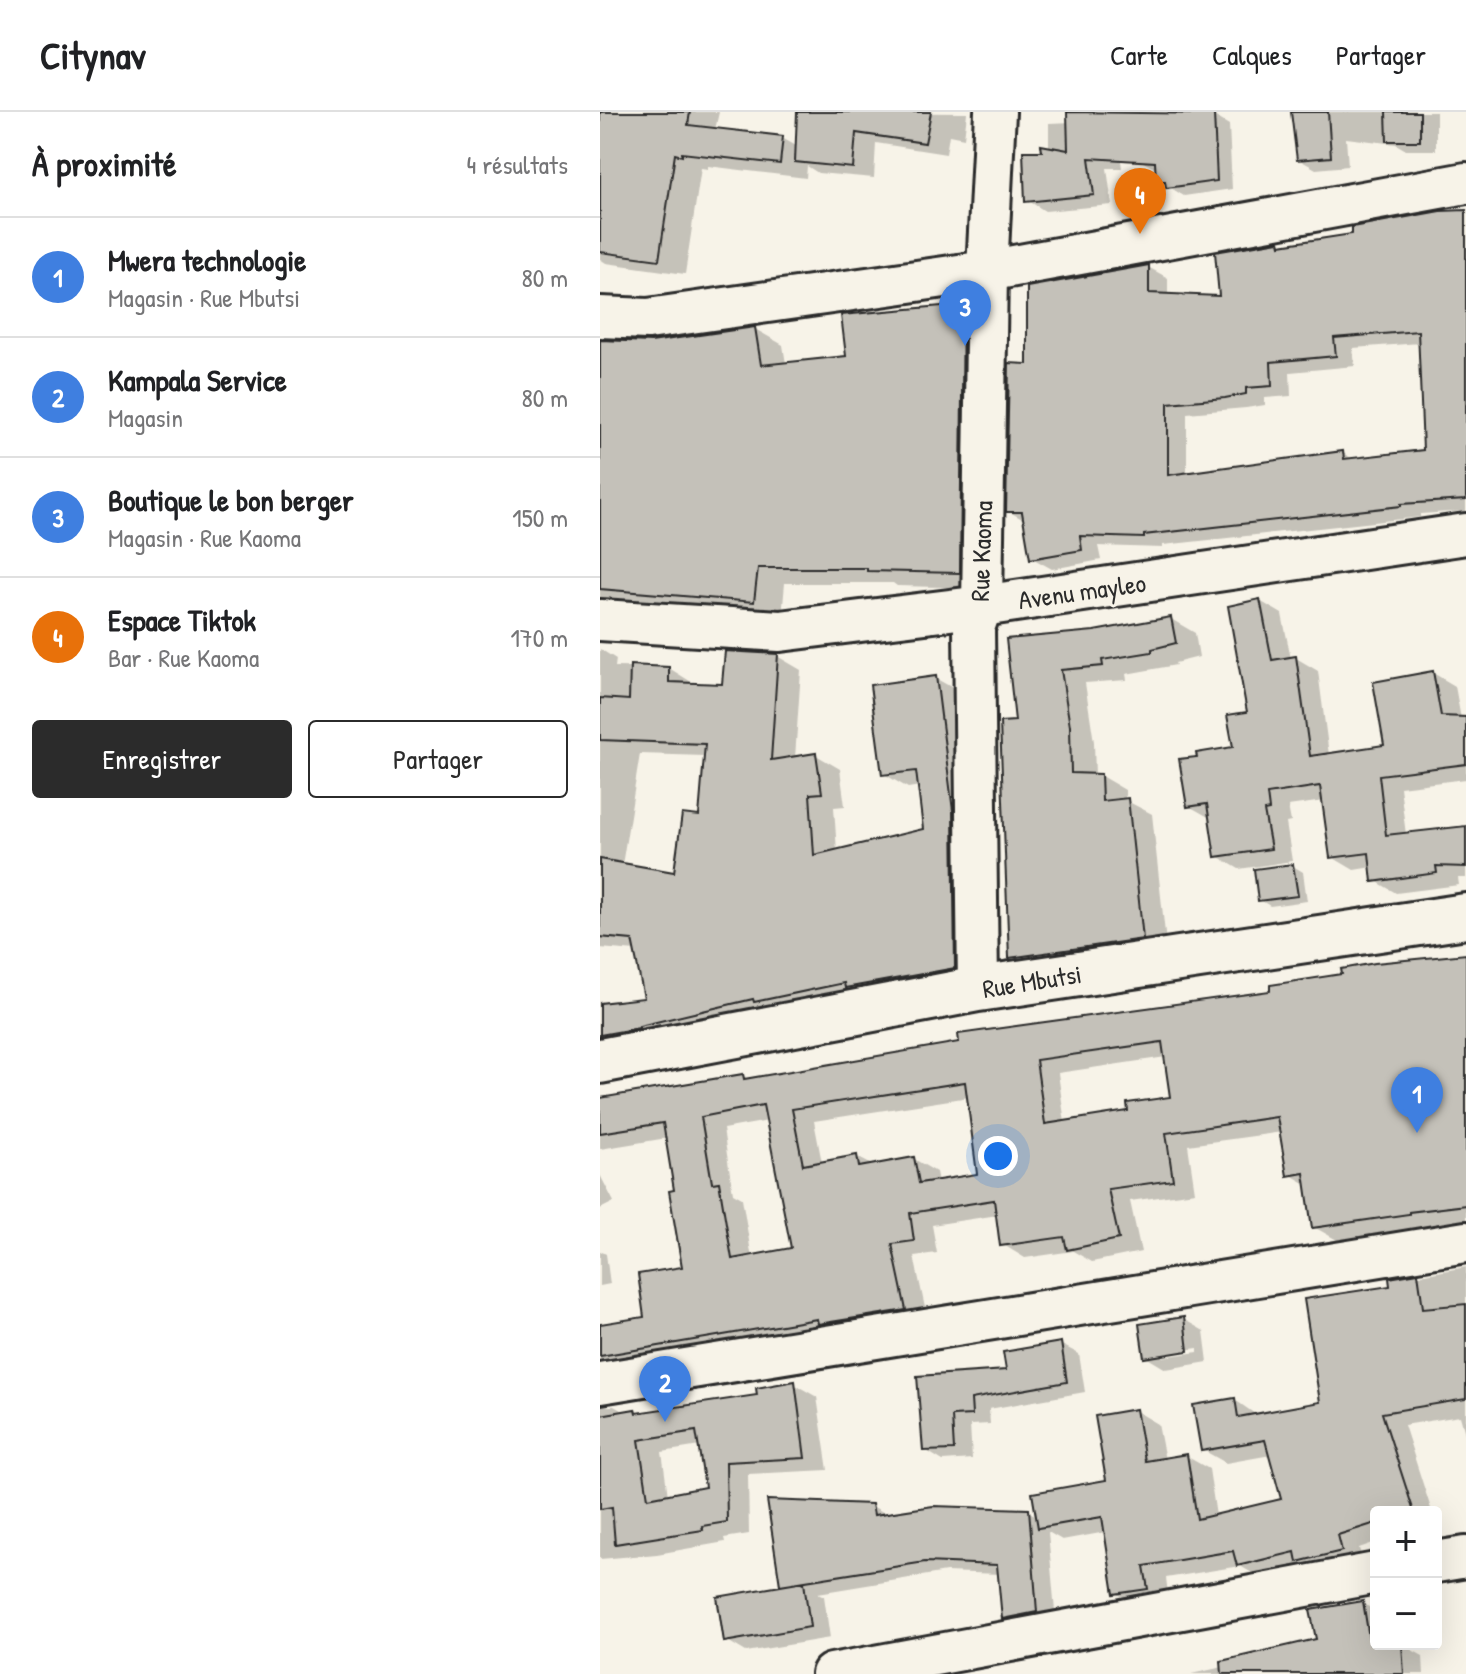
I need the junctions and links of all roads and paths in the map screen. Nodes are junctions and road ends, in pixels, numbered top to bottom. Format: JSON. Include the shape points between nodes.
{"nodes":[{"id":1,"x":995,"y":112,"type":"edge"},
{"id":2,"x":1466,"y":183,"type":"edge"},
{"id":3,"x":987,"y":271,"type":"junction"},
{"id":4,"x":600,"y":317,"type":"edge"},
{"id":5,"x":1466,"y":534,"type":"edge"},
{"id":6,"x":982,"y":606,"type":"junction"},
{"id":7,"x":600,"y":620,"type":"edge"},
{"id":8,"x":1466,"y":916,"type":"edge"},
{"id":9,"x":978,"y":989,"type":"junction"},
{"id":10,"x":600,"y":1061,"type":"edge"},
{"id":11,"x":1466,"y":1242,"type":"edge"},
{"id":12,"x":600,"y":1383,"type":"edge"},
{"id":13,"x":1466,"y":1557,"type":"edge"},
{"id":14,"x":1442,"y":1561,"type":"edge"},
{"id":15,"x":1370,"y":1574,"type":"edge"},
{"id":16,"x":832,"y":1674,"type":"edge"}],
"edges":[{"from":1,"to":3,"type":"street","name":"Rue Kaoma"},
{"from":2,"to":3,"type":"street"},
{"from":3,"to":4,"type":"street","via":[[648,319]]},
{"from":3,"to":6,"type":"street","name":"Rue Kaoma"},
{"from":5,"to":6,"type":"street","name":"Avenu mayleo"},
{"from":6,"to":7,"type":"street","name":"Avenu mayleo","via":[[780,631]]},
{"from":6,"to":9,"type":"street","name":"Rue Kaoma","via":[[974,628]]},
{"from":8,"to":9,"type":"street","name":"Rue Mbutsi"},
{"from":9,"to":10,"type":"street","name":"Rue Mbutsi"},
{"from":11,"to":12,"type":"street"},
{"from":13,"to":14,"type":"street"},
{"from":15,"to":16,"type":"street"}]}
